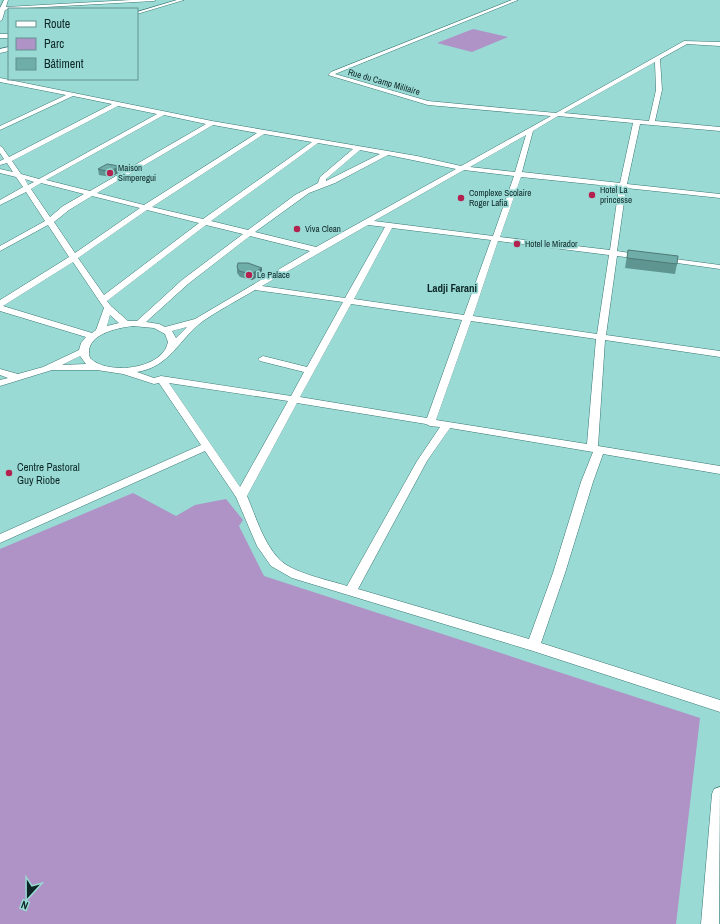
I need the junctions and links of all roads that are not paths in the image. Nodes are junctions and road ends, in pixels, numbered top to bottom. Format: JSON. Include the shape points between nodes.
{"nodes":[{"id":1,"x":6,"y":0,"type":"edge"},
{"id":2,"x":138,"y":0,"type":"edge"},
{"id":3,"x":154,"y":0,"type":"edge"},
{"id":4,"x":182,"y":0,"type":"edge"},
{"id":5,"x":516,"y":0,"type":"edge"},
{"id":6,"x":17,"y":8,"type":"edge"},
{"id":7,"x":2,"y":9,"type":"junction"},
{"id":8,"x":8,"y":9,"type":"edge"},
{"id":9,"x":138,"y":12,"type":"edge"},
{"id":10,"x":2,"y":21,"type":"edge"},
{"id":11,"x":720,"y":44,"type":"edge"},
{"id":12,"x":657,"y":58,"type":"junction"},
{"id":13,"x":0,"y":80,"type":"edge"},
{"id":14,"x":71,"y":95,"type":"junction"},
{"id":15,"x":117,"y":104,"type":"junction"},
{"id":16,"x":163,"y":113,"type":"junction"},
{"id":17,"x":558,"y":114,"type":"junction"},
{"id":18,"x":637,"y":121,"type":"junction"},
{"id":19,"x":652,"y":122,"type":"junction"},
{"id":20,"x":212,"y":123,"type":"junction"},
{"id":21,"x":0,"y":128,"type":"edge"},
{"id":22,"x":720,"y":128,"type":"edge"},
{"id":23,"x":530,"y":131,"type":"junction"},
{"id":24,"x":262,"y":132,"type":"junction"},
{"id":25,"x":316,"y":142,"type":"junction"},
{"id":26,"x":0,"y":148,"type":"edge"},
{"id":27,"x":359,"y":148,"type":"junction"},
{"id":28,"x":388,"y":153,"type":"junction"},
{"id":29,"x":8,"y":161,"type":"junction"},
{"id":30,"x":0,"y":164,"type":"edge"},
{"id":31,"x":462,"y":168,"type":"junction"},
{"id":32,"x":0,"y":171,"type":"edge"},
{"id":33,"x":18,"y":175,"type":"junction"},
{"id":34,"x":518,"y":175,"type":"junction"},
{"id":35,"x":37,"y":181,"type":"junction"},
{"id":36,"x":322,"y":183,"type":"junction"},
{"id":37,"x":623,"y":186,"type":"junction"},
{"id":38,"x":27,"y":189,"type":"junction"},
{"id":39,"x":90,"y":194,"type":"junction"},
{"id":40,"x":720,"y":196,"type":"edge"},
{"id":41,"x":0,"y":203,"type":"edge"},
{"id":42,"x":146,"y":207,"type":"junction"},
{"id":43,"x":50,"y":221,"type":"junction"},
{"id":44,"x":203,"y":222,"type":"junction"},
{"id":45,"x":366,"y":222,"type":"junction"},
{"id":46,"x":389,"y":226,"type":"junction"},
{"id":47,"x":249,"y":233,"type":"junction"},
{"id":48,"x":496,"y":238,"type":"junction"},
{"id":49,"x":0,"y":249,"type":"edge"},
{"id":50,"x":317,"y":250,"type":"junction"},
{"id":51,"x":613,"y":253,"type":"junction"},
{"id":52,"x":74,"y":258,"type":"junction"},
{"id":53,"x":720,"y":266,"type":"edge"},
{"id":54,"x":254,"y":287,"type":"junction"},
{"id":55,"x":346,"y":302,"type":"junction"},
{"id":56,"x":0,"y":304,"type":"edge"},
{"id":57,"x":106,"y":304,"type":"junction"},
{"id":58,"x":0,"y":308,"type":"edge"},
{"id":59,"x":467,"y":318,"type":"junction"},
{"id":60,"x":199,"y":320,"type":"junction"},
{"id":61,"x":140,"y":323,"type":"junction"},
{"id":62,"x":126,"y":324,"type":"junction"},
{"id":63,"x":166,"y":330,"type":"junction"},
{"id":64,"x":97,"y":334,"type":"junction"},
{"id":65,"x":601,"y":336,"type":"junction"},
{"id":66,"x":173,"y":346,"type":"junction"},
{"id":67,"x":84,"y":351,"type":"junction"},
{"id":68,"x":720,"y":354,"type":"edge"},
{"id":69,"x":263,"y":359,"type":"dead end"},
{"id":70,"x":152,"y":365,"type":"junction"},
{"id":71,"x":96,"y":367,"type":"junction"},
{"id":72,"x":46,"y":369,"type":"junction"},
{"id":73,"x":309,"y":370,"type":"junction"},
{"id":74,"x":124,"y":371,"type":"junction"},
{"id":75,"x":0,"y":372,"type":"edge"},
{"id":76,"x":16,"y":377,"type":"junction"},
{"id":77,"x":157,"y":380,"type":"junction"},
{"id":78,"x":0,"y":383,"type":"edge"},
{"id":79,"x":294,"y":399,"type":"junction"},
{"id":80,"x":430,"y":423,"type":"junction"},
{"id":81,"x":447,"y":425,"type":"junction"},
{"id":82,"x":207,"y":446,"type":"junction"},
{"id":83,"x":595,"y":450,"type":"junction"},
{"id":84,"x":720,"y":470,"type":"edge"},
{"id":85,"x":241,"y":496,"type":"junction"},
{"id":86,"x":0,"y":539,"type":"edge"},
{"id":87,"x":351,"y":590,"type":"junction"},
{"id":88,"x":533,"y":646,"type":"junction"},
{"id":89,"x":720,"y":706,"type":"edge"},
{"id":90,"x":720,"y":794,"type":"edge"},
{"id":91,"x":718,"y":849,"type":"edge"},
{"id":92,"x":710,"y":924,"type":"edge"}],
"edges":[{"from":1,"to":7,"type":"street"},
{"from":2,"to":3,"type":"street"},
{"from":2,"to":6,"type":"street"},
{"from":4,"to":9,"type":"street"},
{"from":5,"to":17,"type":"street","name":"Rue du Camp Militaire","via":[[332,75],[428,103]]},
{"from":7,"to":8,"type":"street"},
{"from":7,"to":10,"type":"street"},
{"from":11,"to":12,"type":"street","via":[[686,42]]},
{"from":12,"to":17,"type":"street"},
{"from":12,"to":19,"type":"street","via":[[659,90]]},
{"from":13,"to":14,"type":"street"},
{"from":14,"to":15,"type":"street"},
{"from":14,"to":21,"type":"street"},
{"from":15,"to":16,"type":"street"},
{"from":15,"to":29,"type":"street"},
{"from":16,"to":20,"type":"street"},
{"from":16,"to":35,"type":"street"},
{"from":17,"to":18,"type":"street"},
{"from":17,"to":23,"type":"street"},
{"from":18,"to":19,"type":"street"},
{"from":18,"to":37,"type":"street"},
{"from":19,"to":22,"type":"street"},
{"from":20,"to":24,"type":"street"},
{"from":20,"to":39,"type":"street"},
{"from":23,"to":31,"type":"street"},
{"from":23,"to":34,"type":"street"},
{"from":24,"to":25,"type":"street"},
{"from":24,"to":42,"type":"street"},
{"from":25,"to":27,"type":"street"},
{"from":25,"to":44,"type":"street"},
{"from":26,"to":29,"type":"street"},
{"from":27,"to":28,"type":"street"},
{"from":27,"to":36,"type":"street","via":[[322,178]]},
{"from":28,"to":31,"type":"street"},
{"from":28,"to":36,"type":"street","via":[[332,181]]},
{"from":29,"to":30,"type":"street"},
{"from":29,"to":33,"type":"street"},
{"from":31,"to":34,"type":"street"},
{"from":31,"to":45,"type":"street"},
{"from":32,"to":33,"type":"street"},
{"from":33,"to":35,"type":"street"},
{"from":33,"to":38,"type":"street"},
{"from":34,"to":37,"type":"street"},
{"from":34,"to":48,"type":"street"},
{"from":35,"to":38,"type":"street"},
{"from":35,"to":39,"type":"street"},
{"from":36,"to":47,"type":"street"},
{"from":37,"to":40,"type":"street"},
{"from":37,"to":51,"type":"street"},
{"from":38,"to":41,"type":"street"},
{"from":38,"to":43,"type":"street"},
{"from":39,"to":42,"type":"street"},
{"from":39,"to":43,"type":"street"},
{"from":42,"to":44,"type":"street"},
{"from":42,"to":52,"type":"street"},
{"from":43,"to":49,"type":"street"},
{"from":43,"to":52,"type":"street"},
{"from":44,"to":47,"type":"street"},
{"from":44,"to":57,"type":"street","via":[[149,262]]},
{"from":45,"to":46,"type":"street"},
{"from":45,"to":50,"type":"street"},
{"from":46,"to":48,"type":"street"},
{"from":46,"to":55,"type":"street"},
{"from":47,"to":50,"type":"street"},
{"from":47,"to":61,"type":"street"},
{"from":48,"to":51,"type":"street"},
{"from":48,"to":59,"type":"street"},
{"from":50,"to":54,"type":"street"},
{"from":51,"to":53,"type":"street"},
{"from":51,"to":65,"type":"street"},
{"from":52,"to":56,"type":"street"},
{"from":52,"to":57,"type":"street"},
{"from":54,"to":55,"type":"street"},
{"from":54,"to":60,"type":"street"},
{"from":55,"to":59,"type":"street"},
{"from":55,"to":73,"type":"street"},
{"from":57,"to":62,"type":"street"},
{"from":57,"to":64,"type":"street"},
{"from":58,"to":64,"type":"street"},
{"from":59,"to":65,"type":"street"},
{"from":59,"to":80,"type":"street"},
{"from":60,"to":63,"type":"street"},
{"from":60,"to":66,"type":"street"},
{"from":61,"to":62,"type":"street"},
{"from":61,"to":63,"type":"street"},
{"from":62,"to":64,"type":"street"},
{"from":63,"to":66,"type":"street","via":[[172,337]]},
{"from":64,"to":67,"type":"street","via":[[86,343]]},
{"from":65,"to":68,"type":"street"},
{"from":65,"to":83,"type":"street"},
{"from":66,"to":70,"type":"street","via":[[170,353]]},
{"from":67,"to":71,"type":"street","via":[[85,357]]},
{"from":67,"to":72,"type":"street"},
{"from":69,"to":73,"type":"street"},
{"from":70,"to":74,"type":"street"},
{"from":70,"to":77,"type":"street"},
{"from":71,"to":72,"type":"street"},
{"from":71,"to":74,"type":"street"},
{"from":72,"to":76,"type":"street"},
{"from":73,"to":79,"type":"street"},
{"from":74,"to":77,"type":"street"},
{"from":75,"to":76,"type":"street"},
{"from":76,"to":78,"type":"street"},
{"from":77,"to":79,"type":"street"},
{"from":77,"to":82,"type":"street"},
{"from":79,"to":80,"type":"street"},
{"from":79,"to":85,"type":"street"},
{"from":80,"to":81,"type":"street"},
{"from":81,"to":83,"type":"street"},
{"from":81,"to":87,"type":"street","via":[[422,461]]},
{"from":82,"to":85,"type":"street"},
{"from":82,"to":86,"type":"street"},
{"from":83,"to":84,"type":"street"},
{"from":83,"to":88,"type":"street","via":[[559,573]]},
{"from":85,"to":87,"type":"street","via":[[261,543],[275,563],[296,575]]},
{"from":87,"to":88,"type":"street"},
{"from":88,"to":89,"type":"street"},
{"from":90,"to":91,"type":"street"},
{"from":91,"to":92,"type":"street"}]}
